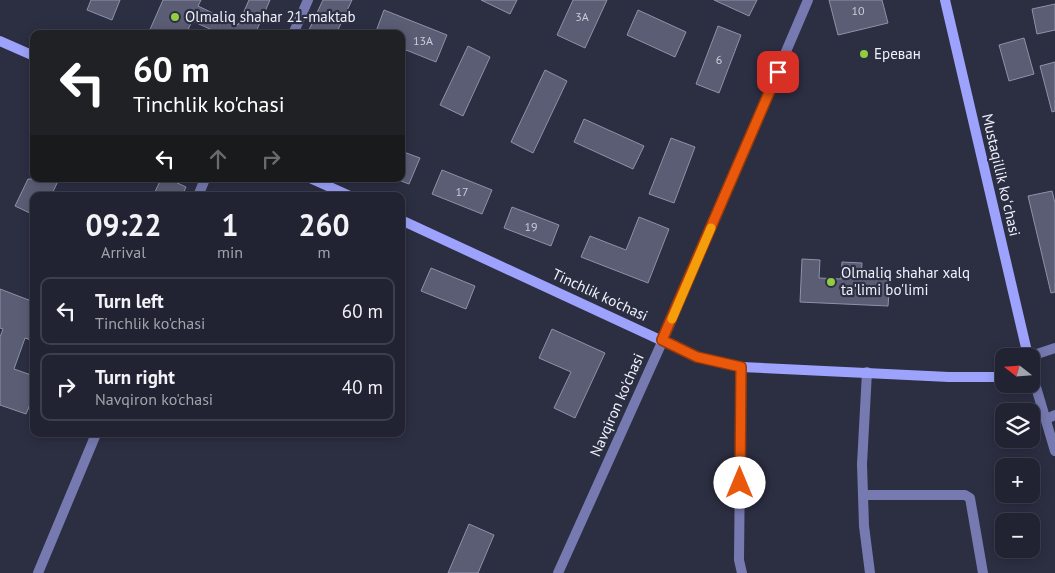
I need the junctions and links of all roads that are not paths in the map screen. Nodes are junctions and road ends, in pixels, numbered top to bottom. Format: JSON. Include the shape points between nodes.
{"nodes":[{"id":1,"x":308,"y":0,"type":"edge"},
{"id":2,"x":808,"y":0,"type":"edge"},
{"id":3,"x":945,"y":0,"type":"edge"},
{"id":4,"x":295,"y":30,"type":"edge"},
{"id":5,"x":0,"y":41,"type":"edge"},
{"id":6,"x":30,"y":54,"type":"edge"},
{"id":7,"x":319,"y":182,"type":"edge"},
{"id":8,"x":341,"y":192,"type":"edge"},
{"id":9,"x":405,"y":222,"type":"edge"},
{"id":10,"x":662,"y":340,"type":"junction"},
{"id":11,"x":1028,"y":348,"type":"edge"},
{"id":12,"x":1055,"y":348,"type":"edge"},
{"id":13,"x":1040,"y":353,"type":"edge"},
{"id":14,"x":741,"y":367,"type":"junction"},
{"id":15,"x":867,"y":372,"type":"junction"},
{"id":16,"x":995,"y":377,"type":"edge"},
{"id":17,"x":1040,"y":393,"type":"edge"},
{"id":18,"x":1050,"y":417,"type":"edge"},
{"id":19,"x":95,"y":437,"type":"edge"},
{"id":20,"x":1055,"y":451,"type":"edge"},
{"id":21,"x":863,"y":495,"type":"junction"},
{"id":22,"x":38,"y":573,"type":"edge"},
{"id":23,"x":558,"y":573,"type":"edge"},
{"id":24,"x":742,"y":573,"type":"edge"},
{"id":25,"x":870,"y":573,"type":"edge"},
{"id":26,"x":983,"y":573,"type":"edge"}],
"edges":[{"from":1,"to":4,"type":"street"},
{"from":2,"to":10,"type":"street","name":"Navqiron ko'chasi"},
{"from":3,"to":11,"type":"main road","name":"Mustaqillik koʻchasi"},
{"from":5,"to":6,"type":"main road"},
{"from":7,"to":8,"type":"main road"},
{"from":9,"to":10,"type":"main road","name":"Tinchlik ko'chasi"},
{"from":10,"to":14,"type":"main road","name":"Tinchlik ko'chasi","via":[[697,357]]},
{"from":10,"to":23,"type":"street","name":"Navqiron ko'chasi"},
{"from":12,"to":13,"type":"street"},
{"from":14,"to":15,"type":"main road","name":"Tinchlik ko'chasi"},
{"from":14,"to":24,"type":"street","via":[[739,560]]},
{"from":15,"to":16,"type":"main road","name":"Tinchlik ko'chasi"},
{"from":15,"to":21,"type":"street"},
{"from":17,"to":18,"type":"street"},
{"from":18,"to":20,"type":"street"},
{"from":19,"to":22,"type":"street"},
{"from":21,"to":25,"type":"street"},
{"from":21,"to":26,"type":"street","via":[[965,495],[970,498]]}]}
